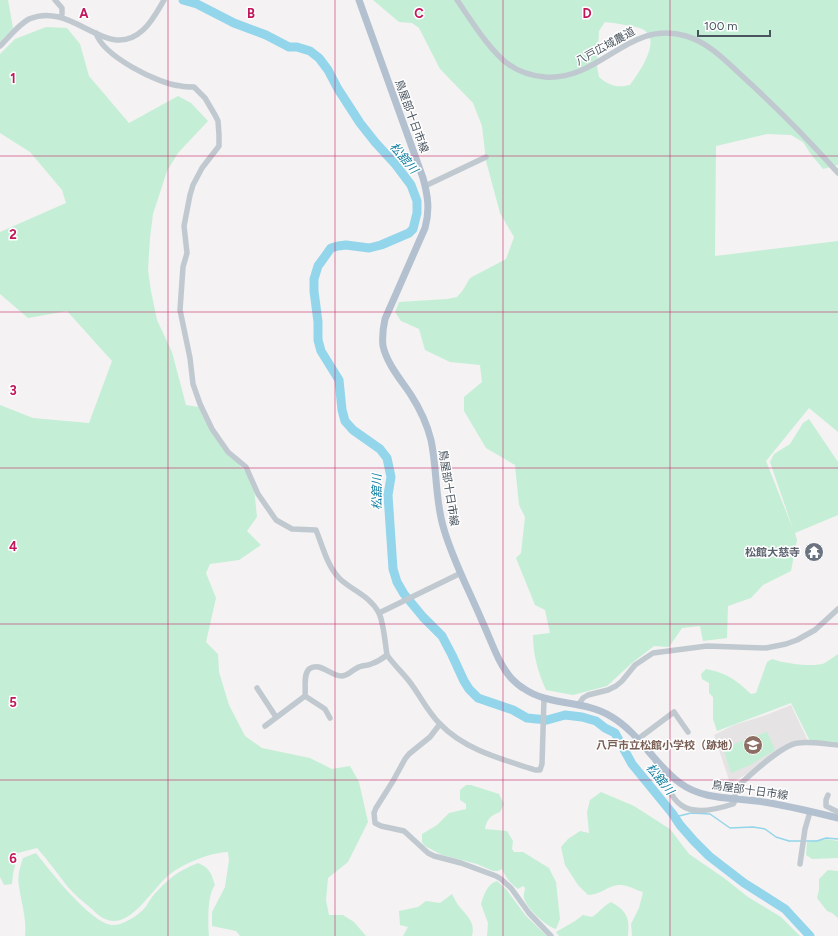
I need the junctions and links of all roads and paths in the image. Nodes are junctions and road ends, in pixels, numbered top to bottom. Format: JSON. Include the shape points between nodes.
{"nodes":[{"id":1,"x":55,"y":0,"type":"edge"},
{"id":2,"x":358,"y":0,"type":"edge"},
{"id":3,"x":457,"y":0,"type":"edge"},
{"id":4,"x":162,"y":3,"type":"edge"},
{"id":5,"x":62,"y":14,"type":"junction"},
{"id":6,"x":96,"y":33,"type":"junction"},
{"id":7,"x":0,"y":46,"type":"edge"},
{"id":8,"x":486,"y":157,"type":"dead end"},
{"id":9,"x":838,"y":173,"type":"edge"},
{"id":10,"x":425,"y":186,"type":"junction"},
{"id":11,"x":461,"y":573,"type":"junction"},
{"id":12,"x":838,"y":609,"type":"edge"},
{"id":13,"x":379,"y":613,"type":"junction"},
{"id":14,"x":388,"y":655,"type":"junction"},
{"id":15,"x":258,"y":688,"type":"dead end"},
{"id":16,"x":305,"y":696,"type":"junction"},
{"id":17,"x":544,"y":699,"type":"junction"},
{"id":18,"x":579,"y":704,"type":"junction"},
{"id":19,"x":276,"y":717,"type":"junction"},
{"id":20,"x":330,"y":718,"type":"dead end"},
{"id":21,"x":440,"y":724,"type":"junction"},
{"id":22,"x":265,"y":726,"type":"dead end"},
{"id":23,"x":688,"y":732,"type":"dead end"},
{"id":24,"x":638,"y":739,"type":"junction"},
{"id":25,"x":838,"y":745,"type":"edge"},
{"id":26,"x":654,"y":757,"type":"junction"},
{"id":27,"x":828,"y":795,"type":"dead end"},
{"id":28,"x":734,"y":798,"type":"junction"},
{"id":29,"x":810,"y":812,"type":"junction"},
{"id":30,"x":838,"y":812,"type":"edge"},
{"id":31,"x":838,"y":818,"type":"edge"},
{"id":32,"x":800,"y":864,"type":"dead end"},
{"id":33,"x":551,"y":936,"type":"edge"}],
"edges":[{"from":1,"to":5,"type":"street","via":[[62,8]]},
{"from":2,"to":10,"type":"main road","name":"鳥屋部十日市線"},
{"from":3,"to":9,"type":"street","name":"八戸広域農道","via":[[502,59],[518,70],[540,77],[564,77],[575,74],[631,42],[647,36],[670,33],[697,40],[758,90]]},
{"from":4,"to":6,"type":"street","via":[[142,30],[130,37],[114,39]]},
{"from":5,"to":6,"type":"street"},
{"from":5,"to":7,"type":"street","via":[[47,13],[30,18]]},
{"from":6,"to":13,"type":"street","via":[[109,50],[140,72],[165,82],[194,87],[216,115],[219,146],[193,185],[184,226],[187,253],[183,267],[180,310],[193,384],[212,429],[228,452],[246,467],[258,494],[276,520],[292,529],[316,530],[334,572],[341,580],[364,595]]},
{"from":8,"to":10,"type":"street"},
{"from":10,"to":11,"type":"main road","name":"鳥屋部十日市線","via":[[428,198],[425,228],[385,319],[383,344],[388,359],[418,406],[431,440],[443,526]]},
{"from":11,"to":13,"type":"street"},
{"from":11,"to":17,"type":"main road","name":"鳥屋部十日市線","via":[[500,661],[511,678],[522,688]]},
{"from":12,"to":18,"type":"street","via":[[815,630],[786,644],[766,648],[707,646],[653,653],[635,665],[616,686],[588,695]]},
{"from":13,"to":14,"type":"street"},
{"from":14,"to":16,"type":"street","via":[[376,663],[359,666],[343,676],[314,667],[307,673]]},
{"from":14,"to":21,"type":"street"},
{"from":15,"to":19,"type":"street"},
{"from":16,"to":19,"type":"street"},
{"from":16,"to":20,"type":"street","via":[[325,709]]},
{"from":17,"to":18,"type":"main road","name":"鳥屋部十日市線"},
{"from":17,"to":21,"type":"street","via":[[540,770],[484,753],[465,743]]},
{"from":18,"to":24,"type":"main road","name":"鳥屋部十日市線","via":[[607,714]]},
{"from":19,"to":22,"type":"street"},
{"from":21,"to":33,"type":"street","via":[[430,737],[405,759],[376,808],[375,823],[404,831],[434,856],[461,863],[501,879]]},
{"from":23,"to":24,"type":"street","via":[[674,712]]},
{"from":24,"to":26,"type":"main road","name":"鳥屋部十日市線"},
{"from":25,"to":28,"type":"street","via":[[790,745],[779,751],[740,784],[736,788]]},
{"from":26,"to":28,"type":"main road","name":"鳥屋部十日市線","via":[[689,789],[713,797]]},
{"from":26,"to":28,"type":"street","via":[[666,784],[684,807],[711,810],[733,804]]},
{"from":27,"to":30,"type":"street","via":[[826,806]]},
{"from":28,"to":29,"type":"main road","name":"鳥屋部十日市線","via":[[763,801]]},
{"from":29,"to":31,"type":"main road","name":"鳥屋部十日市線"},
{"from":29,"to":32,"type":"street"}]}
